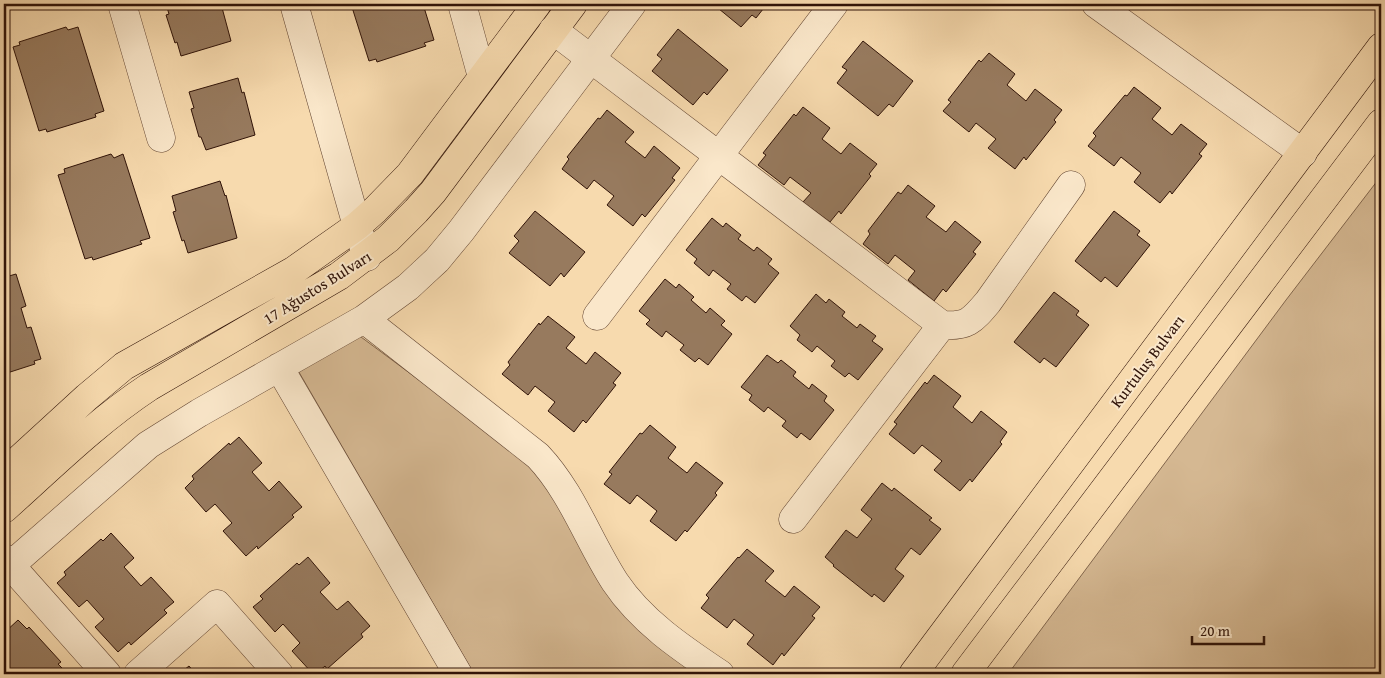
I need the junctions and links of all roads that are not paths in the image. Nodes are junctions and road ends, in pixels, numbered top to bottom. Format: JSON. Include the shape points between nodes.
{"nodes":[{"id":1,"x":122,"y":4,"type":"edge"},
{"id":2,"x":294,"y":4,"type":"edge"},
{"id":3,"x":462,"y":4,"type":"edge"},
{"id":4,"x":537,"y":4,"type":"edge"},
{"id":5,"x":573,"y":4,"type":"edge"},
{"id":6,"x":632,"y":4,"type":"edge"},
{"id":7,"x":834,"y":4,"type":"edge"},
{"id":8,"x":1096,"y":4,"type":"edge"},
{"id":9,"x":553,"y":30,"type":"junction"},
{"id":10,"x":1381,"y":48,"type":"edge"},
{"id":11,"x":591,"y":59,"type":"junction"},
{"id":12,"x":482,"y":77,"type":"junction"},
{"id":13,"x":1381,"y":123,"type":"edge"},
{"id":14,"x":161,"y":138,"type":"dead end"},
{"id":15,"x":1303,"y":154,"type":"junction"},
{"id":16,"x":719,"y":156,"type":"junction"},
{"id":17,"x":1071,"y":185,"type":"dead end"},
{"id":18,"x":356,"y":226,"type":"junction"},
{"id":19,"x":367,"y":256,"type":"junction"},
{"id":20,"x":597,"y":316,"type":"dead end"},
{"id":21,"x":364,"y":320,"type":"junction"},
{"id":22,"x":942,"y":325,"type":"junction"},
{"id":23,"x":279,"y":367,"type":"junction"},
{"id":24,"x":4,"y":472,"type":"edge"},
{"id":25,"x":4,"y":510,"type":"edge"},
{"id":26,"x":793,"y":519,"type":"dead end"},
{"id":27,"x":6,"y":565,"type":"edge"},
{"id":28,"x":107,"y":674,"type":"edge"},
{"id":29,"x":138,"y":674,"type":"edge"},
{"id":30,"x":279,"y":674,"type":"edge"},
{"id":31,"x":458,"y":674,"type":"edge"},
{"id":32,"x":720,"y":674,"type":"edge"},
{"id":33,"x":913,"y":674,"type":"edge"},
{"id":34,"x":965,"y":674,"type":"edge"}],
"edges":[{"from":1,"to":14,"type":"street"},
{"from":2,"to":18,"type":"street"},
{"from":3,"to":12,"type":"street"},
{"from":4,"to":12,"type":"main road","name":"17 Ağustos Bulvarı"},
{"from":5,"to":9,"type":"main road","name":"17 Ağustos Bulvarı"},
{"from":6,"to":11,"type":"street"},
{"from":7,"to":16,"type":"street"},
{"from":8,"to":15,"type":"street"},
{"from":9,"to":11,"type":"street"},
{"from":9,"to":19,"type":"main road","name":"17 Ağustos Bulvarı","via":[[433,192],[401,227]]},
{"from":10,"to":15,"type":"main road","name":"Kurtuluş Bulvarı"},
{"from":11,"to":16,"type":"street"},
{"from":11,"to":21,"type":"street","via":[[437,260]]},
{"from":12,"to":18,"type":"main road","name":"17 Ağustos Bulvarı","via":[[410,174]]},
{"from":13,"to":34,"type":"main road"},
{"from":15,"to":33,"type":"main road","name":"Kurtuluş Bulvarı"},
{"from":16,"to":20,"type":"street"},
{"from":16,"to":22,"type":"street"},
{"from":17,"to":22,"type":"street","via":[[975,318],[965,324]]},
{"from":18,"to":19,"type":"street"},
{"from":18,"to":24,"type":"main road","name":"17 Ağustos Bulvarı","via":[[293,271],[124,366]]},
{"from":19,"to":25,"type":"main road","name":"17 Ağustos Bulvarı","via":[[308,295],[123,404]]},
{"from":21,"to":23,"type":"street"},
{"from":21,"to":32,"type":"street","via":[[538,456],[550,468],[610,573],[636,608],[670,639]]},
{"from":22,"to":26,"type":"street"},
{"from":23,"to":27,"type":"street","via":[[148,445]]},
{"from":23,"to":31,"type":"street"},
{"from":27,"to":28,"type":"street"},
{"from":29,"to":30,"type":"street","via":[[217,604]]}]}
